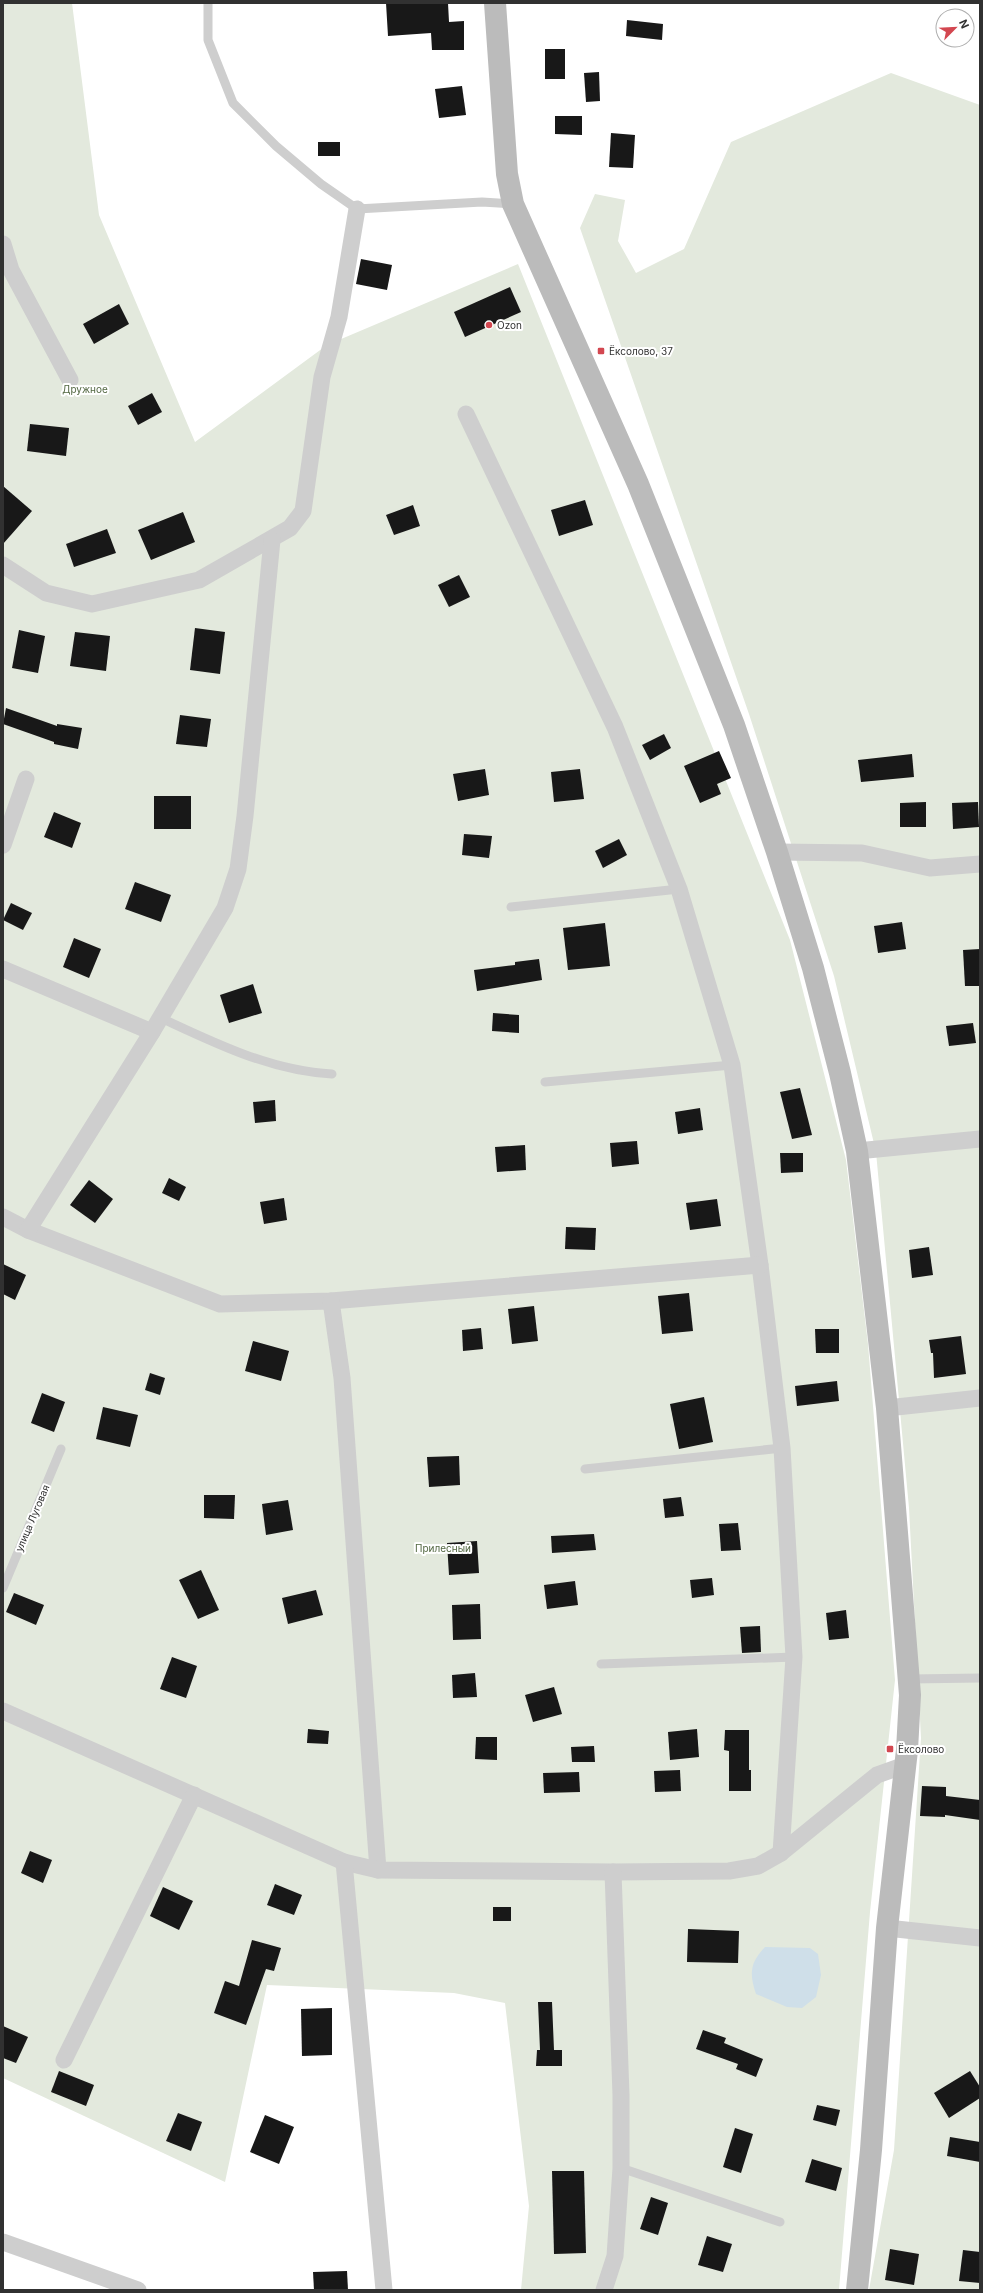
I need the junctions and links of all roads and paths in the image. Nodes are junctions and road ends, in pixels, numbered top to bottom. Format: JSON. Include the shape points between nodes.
{"nodes":[{"id":1,"x":208,"y":3,"type":"edge"},
{"id":2,"x":495,"y":3,"type":"edge"},
{"id":3,"x":513,"y":204,"type":"junction"},
{"id":4,"x":357,"y":209,"type":"junction"},
{"id":5,"x":3,"y":244,"type":"edge"},
{"id":6,"x":70,"y":380,"type":"dead end"},
{"id":7,"x":466,"y":414,"type":"dead end"},
{"id":8,"x":272,"y":540,"type":"junction"},
{"id":9,"x":3,"y":565,"type":"edge"},
{"id":10,"x":26,"y":779,"type":"dead end"},
{"id":11,"x":3,"y":845,"type":"edge"},
{"id":12,"x":777,"y":852,"type":"junction"},
{"id":13,"x":980,"y":864,"type":"edge"},
{"id":14,"x":679,"y":888,"type":"junction"},
{"id":15,"x":511,"y":907,"type":"dead end"},
{"id":16,"x":3,"y":969,"type":"edge"},
{"id":17,"x":156,"y":1025,"type":"junction"},
{"id":18,"x":732,"y":1065,"type":"junction"},
{"id":19,"x":332,"y":1074,"type":"dead end"},
{"id":20,"x":545,"y":1082,"type":"dead end"},
{"id":21,"x":980,"y":1139,"type":"edge"},
{"id":22,"x":857,"y":1152,"type":"junction"},
{"id":23,"x":3,"y":1217,"type":"edge"},
{"id":24,"x":28,"y":1230,"type":"junction"},
{"id":25,"x":760,"y":1265,"type":"junction"},
{"id":26,"x":331,"y":1301,"type":"junction"},
{"id":27,"x":980,"y":1398,"type":"edge"},
{"id":28,"x":888,"y":1408,"type":"junction"},
{"id":29,"x":782,"y":1448,"type":"junction"},
{"id":30,"x":61,"y":1449,"type":"dead end"},
{"id":31,"x":585,"y":1469,"type":"dead end"},
{"id":32,"x":3,"y":1588,"type":"edge"},
{"id":33,"x":794,"y":1657,"type":"junction"},
{"id":34,"x":601,"y":1664,"type":"dead end"},
{"id":35,"x":980,"y":1678,"type":"edge"},
{"id":36,"x":910,"y":1679,"type":"junction"},
{"id":37,"x":3,"y":1711,"type":"edge"},
{"id":38,"x":905,"y":1765,"type":"junction"},
{"id":39,"x":194,"y":1795,"type":"junction"},
{"id":40,"x":781,"y":1853,"type":"junction"},
{"id":41,"x":344,"y":1862,"type":"junction"},
{"id":42,"x":378,"y":1870,"type":"junction"},
{"id":43,"x":613,"y":1872,"type":"junction"},
{"id":44,"x":887,"y":1928,"type":"junction"},
{"id":45,"x":980,"y":1938,"type":"edge"},
{"id":46,"x":64,"y":2060,"type":"dead end"},
{"id":47,"x":621,"y":2168,"type":"junction"},
{"id":48,"x":780,"y":2222,"type":"dead end"},
{"id":49,"x":3,"y":2242,"type":"edge"},
{"id":50,"x":138,"y":2290,"type":"edge"},
{"id":51,"x":384,"y":2290,"type":"edge"},
{"id":52,"x":604,"y":2290,"type":"edge"},
{"id":53,"x":857,"y":2290,"type":"edge"}],
"edges":[{"from":1,"to":4,"type":"lane","via":[[208,40],[233,103],[276,146],[321,184]]},
{"from":2,"to":3,"type":"street","via":[[507,174]]},
{"from":3,"to":4,"type":"lane","via":[[482,202]]},
{"from":3,"to":12,"type":"street","via":[[638,484],[734,725]]},
{"from":4,"to":8,"type":"street","via":[[339,317],[322,377],[303,511],[290,528]]},
{"from":5,"to":6,"type":"street","via":[[11,270]]},
{"from":7,"to":14,"type":"street","via":[[615,727]]},
{"from":8,"to":9,"type":"street","via":[[199,580],[92,604],[46,593]]},
{"from":8,"to":17,"type":"street","via":[[238,868],[225,908]]},
{"from":10,"to":11,"type":"street"},
{"from":12,"to":13,"type":"street","via":[[862,853],[930,868]]},
{"from":12,"to":22,"type":"street","via":[[813,968]]},
{"from":14,"to":15,"type":"lane"},
{"from":14,"to":18,"type":"street"},
{"from":16,"to":17,"type":"street"},
{"from":17,"to":19,"type":"lane","via":[[239,1054],[308,1073]]},
{"from":17,"to":24,"type":"street"},
{"from":18,"to":20,"type":"lane"},
{"from":18,"to":25,"type":"street"},
{"from":21,"to":22,"type":"street"},
{"from":22,"to":28,"type":"street"},
{"from":23,"to":24,"type":"street"},
{"from":24,"to":26,"type":"street","via":[[220,1304]]},
{"from":25,"to":26,"type":"street"},
{"from":25,"to":29,"type":"street"},
{"from":26,"to":42,"type":"street","via":[[342,1378]]},
{"from":27,"to":28,"type":"street"},
{"from":28,"to":36,"type":"street"},
{"from":29,"to":31,"type":"lane"},
{"from":29,"to":33,"type":"street"},
{"from":30,"to":32,"type":"lane","name":"улица Луговая"},
{"from":33,"to":34,"type":"lane"},
{"from":33,"to":40,"type":"street"},
{"from":35,"to":36,"type":"lane"},
{"from":36,"to":38,"type":"street"},
{"from":37,"to":39,"type":"street"},
{"from":38,"to":40,"type":"street","via":[[878,1775]]},
{"from":38,"to":44,"type":"street"},
{"from":39,"to":41,"type":"street"},
{"from":39,"to":46,"type":"street"},
{"from":40,"to":43,"type":"street","via":[[758,1866],[729,1871]]},
{"from":41,"to":42,"type":"street"},
{"from":41,"to":51,"type":"street"},
{"from":42,"to":43,"type":"street"},
{"from":43,"to":47,"type":"street"},
{"from":44,"to":45,"type":"street"},
{"from":44,"to":53,"type":"street","via":[[871,2150]]},
{"from":47,"to":48,"type":"lane"},
{"from":47,"to":52,"type":"street","via":[[616,2256]]},
{"from":49,"to":50,"type":"street"}]}
